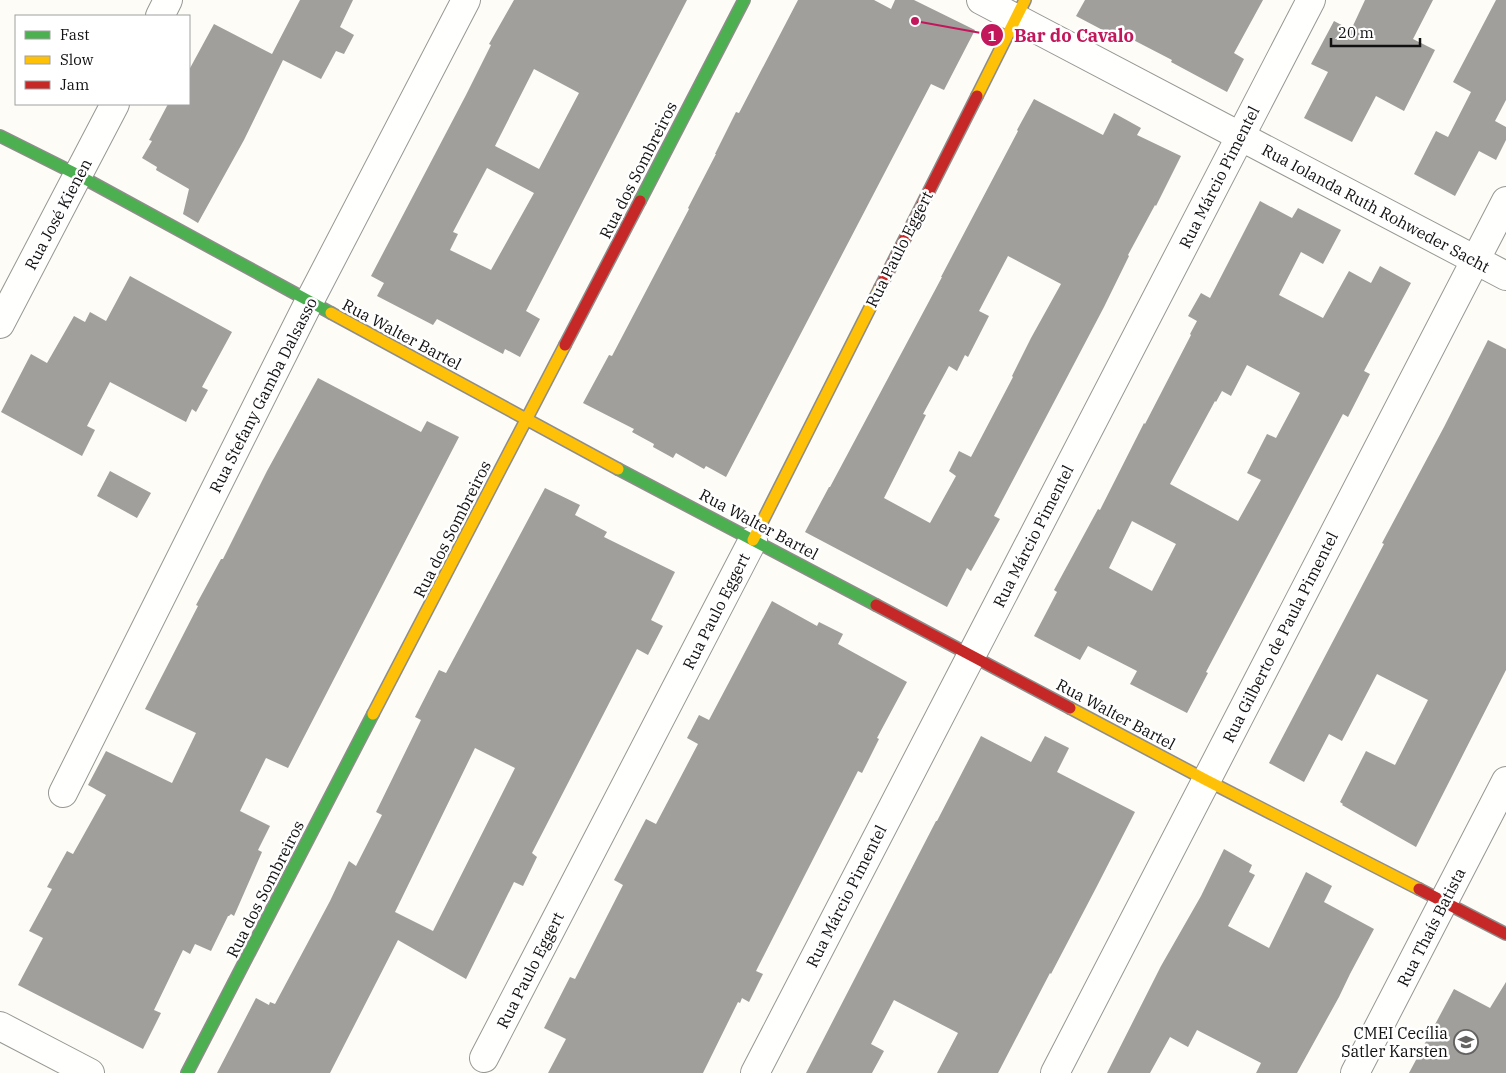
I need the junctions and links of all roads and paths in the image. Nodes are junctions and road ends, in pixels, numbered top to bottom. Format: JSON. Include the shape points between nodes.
{"nodes":[{"id":1,"x":168,"y":0,"type":"edge"},
{"id":2,"x":466,"y":0,"type":"edge"},
{"id":3,"x":744,"y":0,"type":"edge"},
{"id":4,"x":981,"y":0,"type":"edge"},
{"id":5,"x":1311,"y":0,"type":"edge"},
{"id":6,"x":1020,"y":9,"type":"edge"},
{"id":7,"x":160,"y":15,"type":"edge"},
{"id":8,"x":114,"y":105,"type":"edge"},
{"id":9,"x":0,"y":136,"type":"edge"},
{"id":10,"x":1240,"y":137,"type":"junction"},
{"id":11,"x":78,"y":176,"type":"junction"},
{"id":12,"x":1506,"y":202,"type":"edge"},
{"id":13,"x":1476,"y":260,"type":"junction"},
{"id":14,"x":1506,"y":276,"type":"edge"},
{"id":15,"x":310,"y":302,"type":"junction"},
{"id":16,"x":0,"y":324,"type":"edge"},
{"id":17,"x":527,"y":420,"type":"junction"},
{"id":18,"x":753,"y":540,"type":"junction"},
{"id":19,"x":971,"y":656,"type":"junction"},
{"id":20,"x":1206,"y":780,"type":"junction"},
{"id":21,"x":1506,"y":781,"type":"edge"},
{"id":22,"x":64,"y":793,"type":"dead end"},
{"id":23,"x":1444,"y":901,"type":"junction"},
{"id":24,"x":1506,"y":934,"type":"edge"},
{"id":25,"x":0,"y":1026,"type":"edge"},
{"id":26,"x":484,"y":1058,"type":"dead end"},
{"id":27,"x":90,"y":1073,"type":"edge"},
{"id":28,"x":187,"y":1073,"type":"edge"},
{"id":29,"x":755,"y":1073,"type":"edge"},
{"id":30,"x":1055,"y":1073,"type":"edge"},
{"id":31,"x":1355,"y":1073,"type":"edge"}],
"edges":[{"from":1,"to":7,"type":"street"},
{"from":2,"to":15,"type":"street","name":"Rua Stefany Gamba Dalsasso"},
{"from":3,"to":17,"type":"street","name":"Rua dos Sombreiros"},
{"from":4,"to":6,"type":"street","name":"Rua Iolanda Ruth Rohweder Sacht"},
{"from":5,"to":10,"type":"street","name":"Rua Márcio Pimentel"},
{"from":6,"to":10,"type":"street","name":"Rua Iolanda Ruth Rohweder Sacht"},
{"from":6,"to":18,"type":"street","name":"Rua Paulo Eggert"},
{"from":8,"to":11,"type":"street","name":"Rua José Kienen"},
{"from":9,"to":11,"type":"street","name":"Rua Walter Bartel"},
{"from":10,"to":13,"type":"street","name":"Rua Iolanda Ruth Rohweder Sacht"},
{"from":10,"to":19,"type":"street","name":"Rua Márcio Pimentel"},
{"from":11,"to":15,"type":"street","name":"Rua Walter Bartel"},
{"from":11,"to":16,"type":"street","name":"Rua José Kienen"},
{"from":12,"to":13,"type":"street","name":"Rua Gilberto de Paula Pimentel"},
{"from":13,"to":14,"type":"street","name":"Rua Iolanda Ruth Rohweder Sacht"},
{"from":13,"to":20,"type":"street","name":"Rua Gilberto de Paula Pimentel"},
{"from":15,"to":17,"type":"street","name":"Rua Walter Bartel"},
{"from":15,"to":22,"type":"street","name":"Rua Stefany Gamba Dalsasso"},
{"from":17,"to":18,"type":"street","name":"Rua Walter Bartel"},
{"from":17,"to":28,"type":"street","name":"Rua dos Sombreiros"},
{"from":18,"to":19,"type":"street","name":"Rua Walter Bartel"},
{"from":18,"to":26,"type":"street","name":"Rua Paulo Eggert"},
{"from":19,"to":20,"type":"street","name":"Rua Walter Bartel"},
{"from":19,"to":29,"type":"street","name":"Rua Márcio Pimentel"},
{"from":20,"to":23,"type":"street","name":"Rua Walter Bartel"},
{"from":20,"to":30,"type":"street","name":"Rua Gilberto de Paula Pimentel"},
{"from":21,"to":23,"type":"street","name":"Rua Thaís Batista"},
{"from":23,"to":24,"type":"street","name":"Rua Walter Bartel"},
{"from":23,"to":31,"type":"street","name":"Rua Thaís Batista"},
{"from":25,"to":27,"type":"street"}]}
